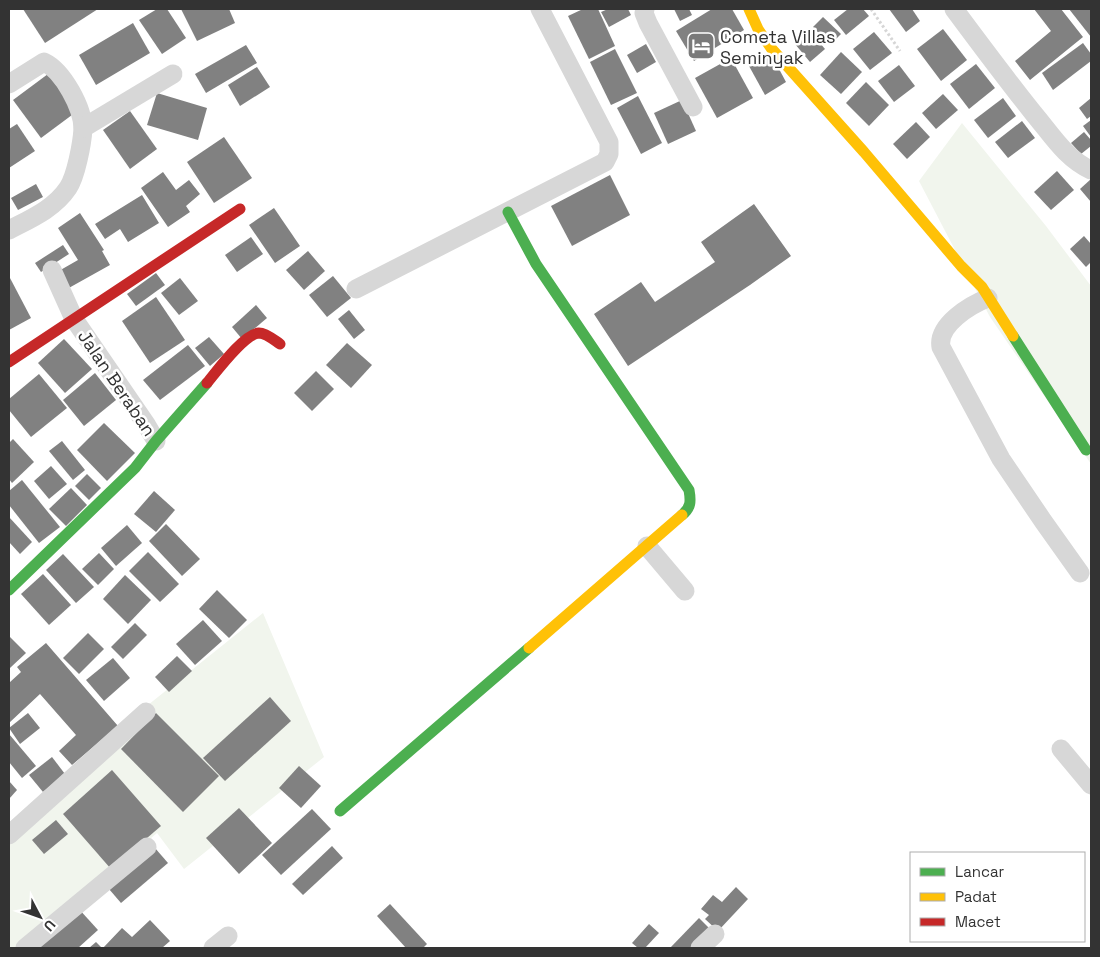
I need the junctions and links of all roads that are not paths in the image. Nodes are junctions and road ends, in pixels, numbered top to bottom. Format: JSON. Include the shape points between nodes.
{"nodes":[{"id":1,"x":540,"y":9,"type":"edge"},
{"id":2,"x":645,"y":9,"type":"edge"},
{"id":3,"x":749,"y":9,"type":"edge"},
{"id":4,"x":954,"y":9,"type":"edge"},
{"id":5,"x":173,"y":74,"type":"dead end"},
{"id":6,"x":9,"y":84,"type":"edge"},
{"id":7,"x":693,"y":107,"type":"dead end"},
{"id":8,"x":83,"y":128,"type":"junction"},
{"id":9,"x":1091,"y":170,"type":"edge"},
{"id":10,"x":240,"y":209,"type":"dead end"},
{"id":11,"x":508,"y":212,"type":"junction"},
{"id":12,"x":9,"y":230,"type":"edge"},
{"id":13,"x":52,"y":270,"type":"dead end"},
{"id":14,"x":356,"y":290,"type":"dead end"},
{"id":15,"x":988,"y":298,"type":"junction"},
{"id":16,"x":74,"y":319,"type":"junction"},
{"id":17,"x":280,"y":344,"type":"dead end"},
{"id":18,"x":9,"y":362,"type":"edge"},
{"id":19,"x":156,"y":441,"type":"junction"},
{"id":20,"x":1086,"y":450,"type":"dead end"},
{"id":21,"x":647,"y":546,"type":"junction"},
{"id":22,"x":1080,"y":573,"type":"dead end"},
{"id":23,"x":9,"y":590,"type":"edge"},
{"id":24,"x":685,"y":591,"type":"dead end"},
{"id":25,"x":146,"y":712,"type":"dead end"},
{"id":26,"x":1061,"y":749,"type":"dead end"},
{"id":27,"x":1091,"y":785,"type":"edge"},
{"id":28,"x":340,"y":810,"type":"dead end"},
{"id":29,"x":9,"y":835,"type":"edge"},
{"id":30,"x":147,"y":847,"type":"dead end"},
{"id":31,"x":715,"y":934,"type":"dead end"},
{"id":32,"x":25,"y":948,"type":"edge"},
{"id":33,"x":700,"y":948,"type":"edge"}],
"edges":[{"from":1,"to":11,"type":"street","via":[[609,142],[609,154],[605,162],[595,168]]},
{"from":2,"to":7,"type":"street","via":[[648,23]]},
{"from":3,"to":15,"type":"street","via":[[771,48],[982,287]]},
{"from":4,"to":9,"type":"street","via":[[1060,146],[1079,165]]},
{"from":5,"to":8,"type":"street"},
{"from":6,"to":8,"type":"street","via":[[44,62],[50,65],[67,84]]},
{"from":8,"to":12,"type":"street","via":[[76,170],[68,189],[43,212]]},
{"from":10,"to":16,"type":"street"},
{"from":11,"to":14,"type":"street"},
{"from":11,"to":21,"type":"street","via":[[536,264],[689,490],[688,510]]},
{"from":13,"to":16,"type":"street","name":"Jalan Beraban"},
{"from":15,"to":20,"type":"street"},
{"from":15,"to":22,"type":"street","via":[[946,326],[941,347],[1000,459]]},
{"from":16,"to":18,"type":"street"},
{"from":16,"to":19,"type":"street","name":"Jalan Beraban"},
{"from":17,"to":19,"type":"street","via":[[258,332],[251,335]]},
{"from":19,"to":23,"type":"street","name":"Jalan Beraban","via":[[122,483]]},
{"from":21,"to":24,"type":"street"},
{"from":21,"to":28,"type":"street"},
{"from":25,"to":29,"type":"street"},
{"from":26,"to":27,"type":"street"},
{"from":30,"to":32,"type":"street"},
{"from":31,"to":33,"type":"street"}]}
